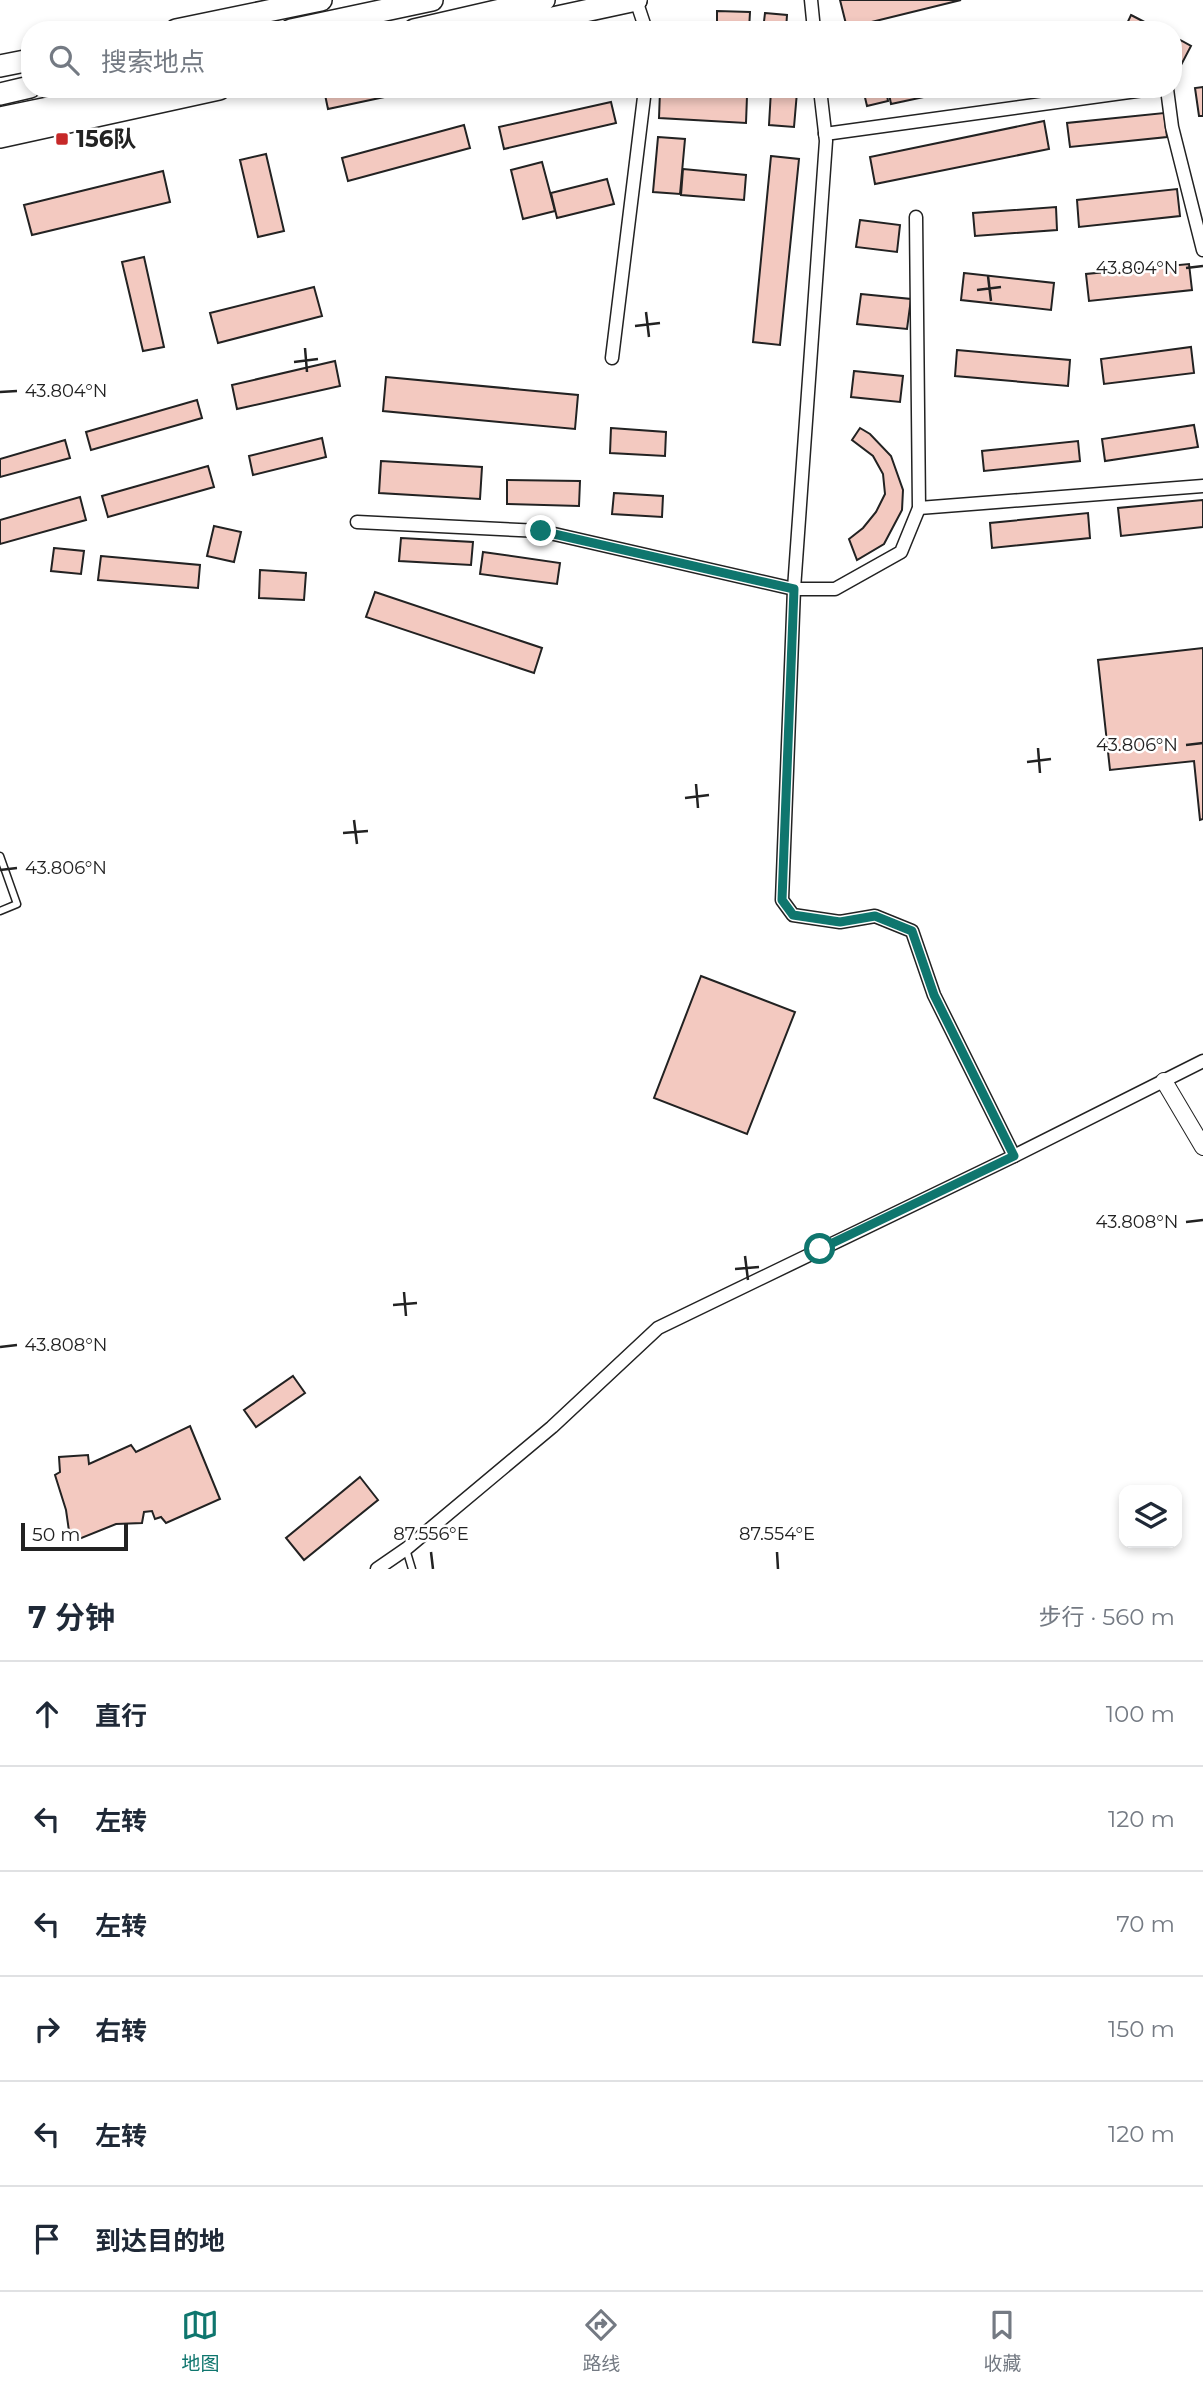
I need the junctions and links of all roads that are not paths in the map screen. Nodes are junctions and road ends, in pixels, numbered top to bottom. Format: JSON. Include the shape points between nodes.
{"nodes":[{"id":1,"x":321,"y":0,"type":"edge"},
{"id":2,"x":432,"y":0,"type":"edge"},
{"id":3,"x":634,"y":0,"type":"edge"},
{"id":4,"x":811,"y":0,"type":"edge"},
{"id":5,"x":540,"y":1,"type":"edge"},
{"id":6,"x":220,"y":21,"type":"edge"},
{"id":7,"x":333,"y":21,"type":"edge"},
{"id":8,"x":453,"y":21,"type":"edge"},
{"id":9,"x":538,"y":21,"type":"edge"},
{"id":10,"x":642,"y":21,"type":"edge"},
{"id":11,"x":813,"y":21,"type":"edge"},
{"id":12,"x":21,"y":62,"type":"edge"},
{"id":13,"x":0,"y":66,"type":"edge"},
{"id":14,"x":21,"y":89,"type":"edge"},
{"id":15,"x":0,"y":94,"type":"edge"},
{"id":16,"x":97,"y":98,"type":"edge"},
{"id":17,"x":178,"y":98,"type":"edge"},
{"id":18,"x":644,"y":98,"type":"edge"},
{"id":19,"x":821,"y":98,"type":"edge"},
{"id":20,"x":1086,"y":98,"type":"edge"},
{"id":21,"x":1168,"y":98,"type":"edge"},
{"id":22,"x":0,"y":118,"type":"edge"},
{"id":23,"x":825,"y":134,"type":"junction"},
{"id":24,"x":0,"y":137,"type":"edge"},
{"id":25,"x":916,"y":217,"type":"dead end"},
{"id":26,"x":1203,"y":250,"type":"edge"},
{"id":27,"x":612,"y":358,"type":"dead end"},
{"id":28,"x":1203,"y":486,"type":"edge"},
{"id":29,"x":919,"y":508,"type":"junction"},
{"id":30,"x":357,"y":522,"type":"dead end"},
{"id":31,"x":794,"y":589,"type":"junction"},
{"id":32,"x":0,"y":856,"type":"edge"},
{"id":33,"x":0,"y":911,"type":"edge"},
{"id":34,"x":1203,"y":1061,"type":"edge"},
{"id":35,"x":1164,"y":1081,"type":"junction"},
{"id":36,"x":1203,"y":1147,"type":"edge"},
{"id":37,"x":1014,"y":1156,"type":"junction"},
{"id":38,"x":406,"y":1549,"type":"junction"},
{"id":39,"x":377,"y":1569,"type":"edge"},
{"id":40,"x":412,"y":1569,"type":"edge"}],
"edges":[{"from":1,"to":6,"type":"main road"},
{"from":2,"to":7,"type":"main road"},
{"from":3,"to":9,"type":"main road"},
{"from":3,"to":10,"type":"street"},
{"from":4,"to":11,"type":"street"},
{"from":5,"to":8,"type":"main road"},
{"from":12,"to":13,"type":"main road"},
{"from":14,"to":15,"type":"main road"},
{"from":16,"to":22,"type":"main road"},
{"from":17,"to":24,"type":"main road"},
{"from":18,"to":27,"type":"street"},
{"from":19,"to":23,"type":"street"},
{"from":20,"to":23,"type":"street"},
{"from":21,"to":26,"type":"street"},
{"from":23,"to":31,"type":"street"},
{"from":25,"to":29,"type":"street"},
{"from":28,"to":29,"type":"street"},
{"from":29,"to":31,"type":"street","via":[[901,552],[835,589]]},
{"from":30,"to":31,"type":"street","via":[[541,531]]},
{"from":31,"to":37,"type":"street","via":[[782,900],[793,915],[840,922],[875,916],[912,931],[934,995]]},
{"from":32,"to":33,"type":"lane","via":[[17,905]]},
{"from":34,"to":35,"type":"street"},
{"from":35,"to":36,"type":"street"},
{"from":35,"to":37,"type":"street"},
{"from":37,"to":38,"type":"street","via":[[658,1328],[552,1427]]},
{"from":38,"to":39,"type":"street"},
{"from":38,"to":40,"type":"lane"}]}
